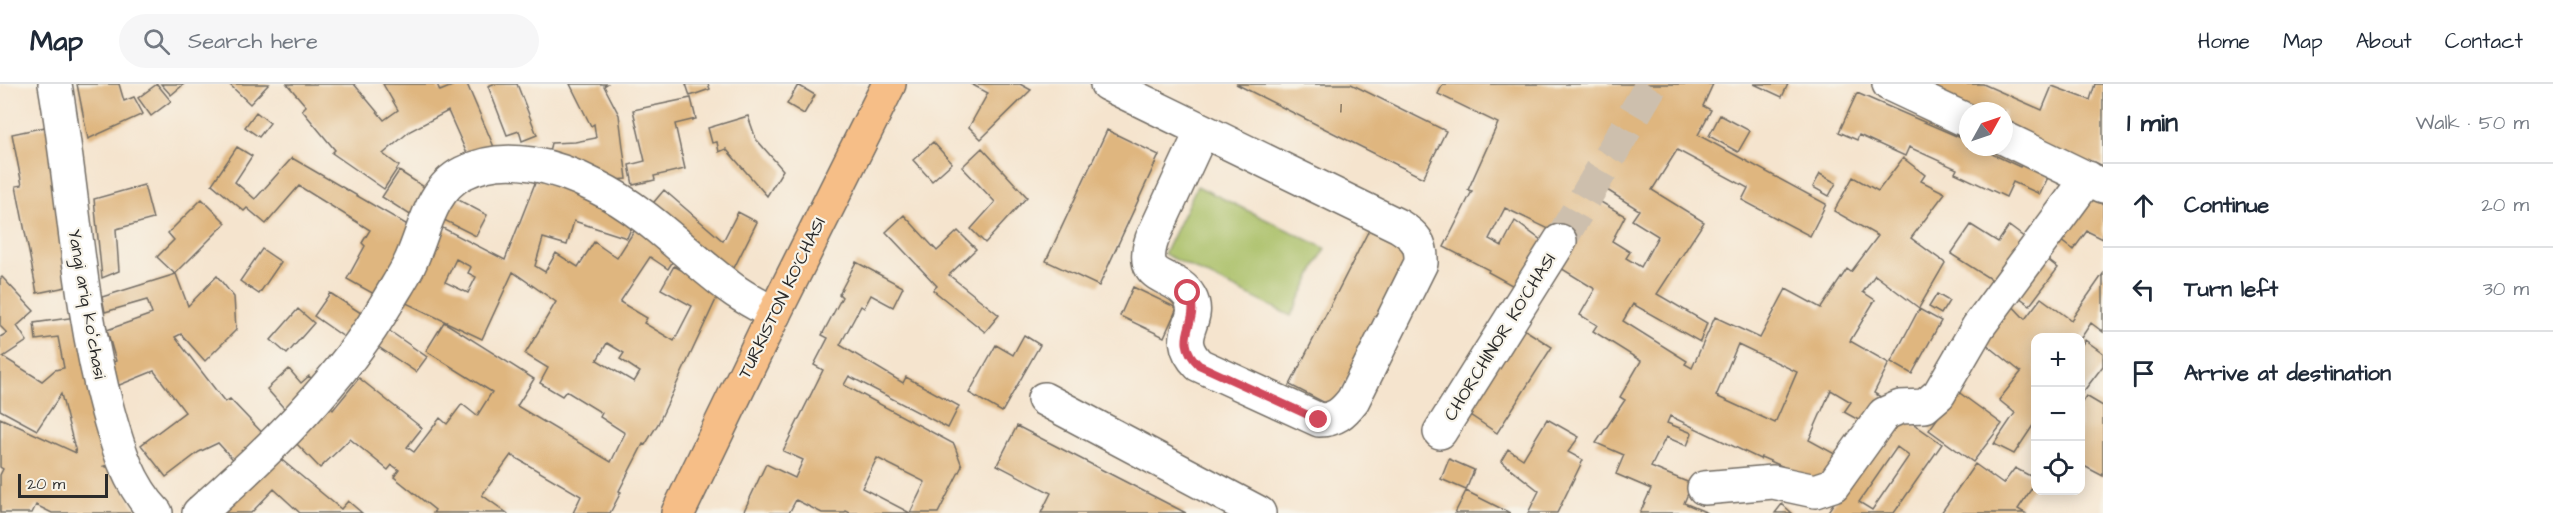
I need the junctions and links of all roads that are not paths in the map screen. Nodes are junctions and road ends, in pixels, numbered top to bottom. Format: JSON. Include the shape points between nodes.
{"nodes":[{"id":1,"x":55,"y":84,"type":"edge"},
{"id":2,"x":889,"y":84,"type":"edge"},
{"id":3,"x":1107,"y":84,"type":"edge"},
{"id":4,"x":1889,"y":84,"type":"edge"},
{"id":5,"x":1959,"y":117,"type":"edge"},
{"id":6,"x":1202,"y":130,"type":"junction"},
{"id":7,"x":2013,"y":142,"type":"edge"},
{"id":8,"x":2096,"y":182,"type":"edge"},
{"id":9,"x":1560,"y":241,"type":"tunnel mouth"},
{"id":10,"x":774,"y":314,"type":"junction"},
{"id":11,"x":1044,"y":399,"type":"dead end"},
{"id":12,"x":1440,"y":432,"type":"dead end"},
{"id":13,"x":1704,"y":488,"type":"dead end"},
{"id":14,"x":156,"y":513,"type":"edge"},
{"id":15,"x":199,"y":513,"type":"edge"},
{"id":16,"x":678,"y":513,"type":"edge"},
{"id":17,"x":1259,"y":513,"type":"edge"}],
"edges":[{"from":1,"to":14,"type":"street","name":"Yangi ariq koʻchasi","via":[[94,364],[127,472]]},
{"from":2,"to":10,"type":"main road","name":"TURKISTON KO’CHASI"},
{"from":3,"to":6,"type":"street"},
{"from":4,"to":5,"type":"street"},
{"from":6,"to":6,"type":"street","via":[[1399,226],[1419,243],[1421,263],[1353,400],[1338,417],[1319,420],[1199,365],[1188,351],[1185,336],[1193,314],[1191,300],[1188,293],[1153,270],[1148,255]]},
{"from":7,"to":8,"type":"street"},
{"from":8,"to":13,"type":"street","via":[[1978,327],[1939,394],[1925,406],[1900,407],[1884,414],[1833,485],[1815,491],[1773,482]]},
{"from":9,"to":12,"type":"street","name":"CHORCHINOR KO'CHASI"},
{"from":10,"to":15,"type":"street","via":[[732,289],[621,199],[536,164],[483,165],[461,174],[435,201],[409,264],[360,347],[294,422]]},
{"from":10,"to":16,"type":"main road","name":"TURKISTON KO’CHASI"},
{"from":11,"to":17,"type":"street"}]}
